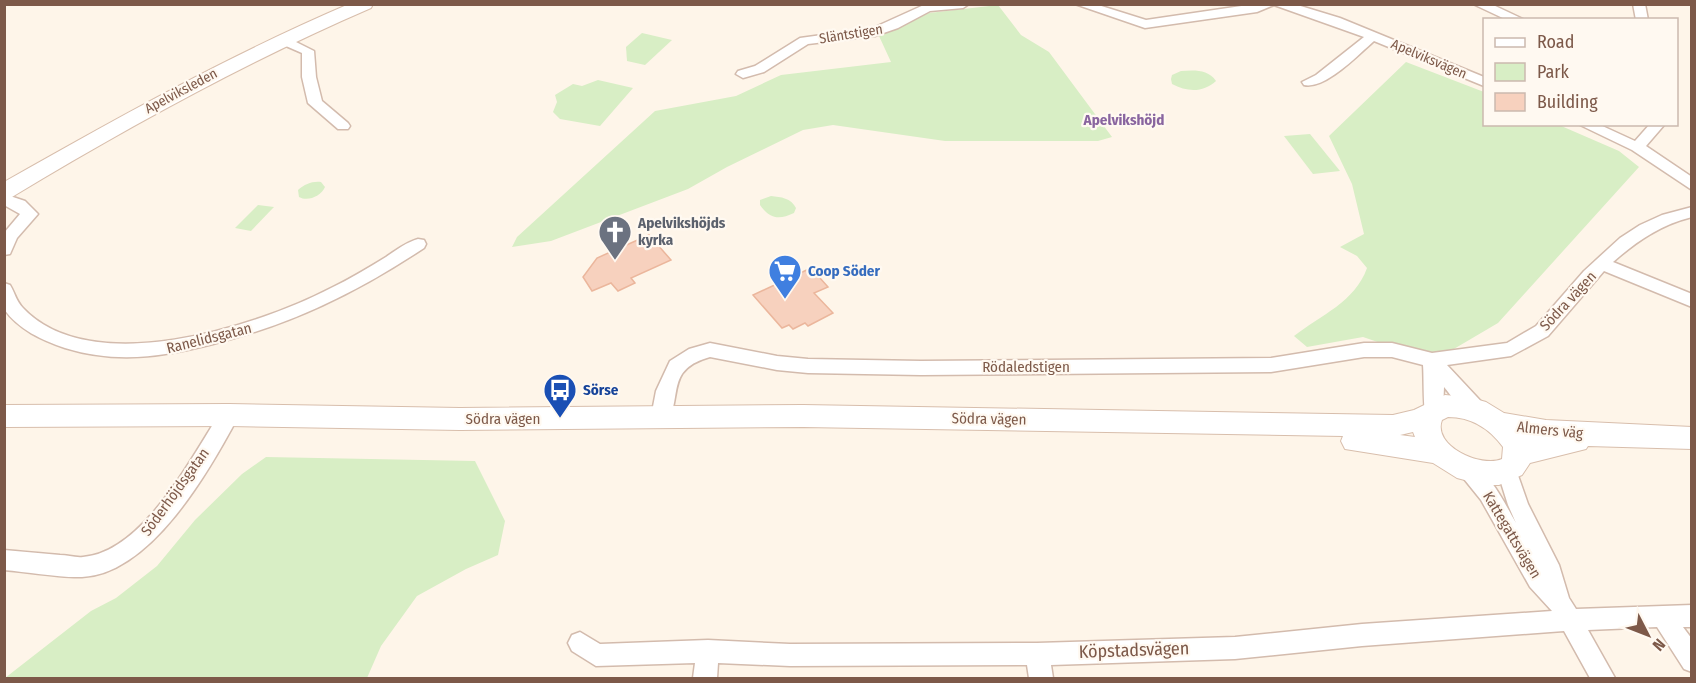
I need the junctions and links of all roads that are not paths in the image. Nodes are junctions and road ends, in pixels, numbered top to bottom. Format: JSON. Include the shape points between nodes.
{"nodes":[{"id":1,"x":365,"y":4,"type":"edge"},
{"id":2,"x":963,"y":4,"type":"edge"},
{"id":3,"x":1081,"y":4,"type":"edge"},
{"id":4,"x":1269,"y":4,"type":"edge"},
{"id":5,"x":1280,"y":4,"type":"edge"},
{"id":6,"x":1479,"y":4,"type":"edge"},
{"id":7,"x":1311,"y":9,"type":"edge"},
{"id":8,"x":1514,"y":18,"type":"edge"},
{"id":9,"x":1373,"y":36,"type":"junction"},
{"id":10,"x":284,"y":40,"type":"junction"},
{"id":11,"x":743,"y":74,"type":"dead end"},
{"id":12,"x":1483,"y":81,"type":"edge"},
{"id":13,"x":1309,"y":82,"type":"dead end"},
{"id":14,"x":343,"y":126,"type":"dead end"},
{"id":15,"x":1590,"y":126,"type":"edge"},
{"id":16,"x":1656,"y":126,"type":"edge"},
{"id":17,"x":1637,"y":147,"type":"junction"},
{"id":18,"x":1692,"y":185,"type":"edge"},
{"id":19,"x":4,"y":192,"type":"edge"},
{"id":20,"x":4,"y":199,"type":"edge"},
{"id":21,"x":1692,"y":212,"type":"edge"},
{"id":22,"x":418,"y":244,"type":"dead end"},
{"id":23,"x":4,"y":250,"type":"edge"},
{"id":24,"x":1602,"y":264,"type":"junction"},
{"id":25,"x":4,"y":289,"type":"edge"},
{"id":26,"x":1692,"y":301,"type":"edge"},
{"id":27,"x":1432,"y":360,"type":"junction"},
{"id":28,"x":1431,"y":413,"type":"junction"},
{"id":29,"x":229,"y":415,"type":"junction"},
{"id":30,"x":4,"y":416,"type":"edge"},
{"id":31,"x":661,"y":417,"type":"junction"},
{"id":32,"x":1492,"y":418,"type":"junction"},
{"id":33,"x":1110,"y":422,"type":"junction"},
{"id":34,"x":1603,"y":435,"type":"junction"},
{"id":35,"x":1692,"y":438,"type":"edge"},
{"id":36,"x":1438,"y":452,"type":"junction"},
{"id":37,"x":1512,"y":462,"type":"junction"},
{"id":38,"x":1466,"y":469,"type":"junction"},
{"id":39,"x":4,"y":560,"type":"edge"},
{"id":40,"x":1565,"y":611,"type":"junction"},
{"id":41,"x":1663,"y":616,"type":"junction"},
{"id":42,"x":1692,"y":616,"type":"edge"},
{"id":43,"x":580,"y":643,"type":"dead end"},
{"id":44,"x":708,"y":651,"type":"junction"},
{"id":45,"x":1037,"y":654,"type":"junction"},
{"id":46,"x":1692,"y":661,"type":"edge"},
{"id":47,"x":705,"y":678,"type":"edge"},
{"id":48,"x":1041,"y":678,"type":"edge"},
{"id":49,"x":1603,"y":678,"type":"edge"}],
"edges":[{"from":1,"to":10,"type":"street","name":"Apelviksleden"},
{"from":2,"to":11,"type":"street","name":"Släntstigen","via":[[927,8],[875,32],[805,41],[757,72]]},
{"from":3,"to":4,"type":"street","via":[[1146,24]]},
{"from":5,"to":7,"type":"street","name":"Apelviksvägen"},
{"from":6,"to":8,"type":"street"},
{"from":7,"to":9,"type":"street","name":"Apelviksvägen"},
{"from":9,"to":12,"type":"street","name":"Apelviksvägen"},
{"from":9,"to":13,"type":"street","name":"Apelviksvägen","via":[[1321,78]]},
{"from":10,"to":14,"type":"street","via":[[308,51],[315,103]]},
{"from":10,"to":19,"type":"street","name":"Apelviksleden","via":[[123,121]]},
{"from":15,"to":17,"type":"street"},
{"from":16,"to":17,"type":"street"},
{"from":17,"to":18,"type":"street"},
{"from":20,"to":23,"type":"street","via":[[30,213]]},
{"from":21,"to":24,"type":"street","name":"Södra vägen","via":[[1641,230]]},
{"from":22,"to":25,"type":"street","name":"Ranelidsgatan","via":[[306,308],[258,326],[160,350],[99,348],[52,337],[14,310]]},
{"from":24,"to":26,"type":"street"},
{"from":24,"to":27,"type":"street","name":"Södra vägen","via":[[1542,332],[1526,343],[1494,353]]},
{"from":27,"to":28,"type":"street","via":[[1436,400]]},
{"from":27,"to":31,"type":"street","name":"Rödaledstigen","via":[[1378,349],[1250,366],[852,367],[777,363],[710,350],[677,366],[665,391]]},
{"from":27,"to":32,"type":"street","via":[[1462,396]]},
{"from":28,"to":32,"type":"street","via":[[1444,406],[1460,406]]},
{"from":28,"to":33,"type":"street","name":"Södra vägen","via":[[1394,426]]},
{"from":28,"to":36,"type":"street","via":[[1426,432]]},
{"from":29,"to":30,"type":"street","name":"Södra vägen"},
{"from":29,"to":31,"type":"street","name":"Södra vägen"},
{"from":29,"to":39,"type":"street","name":"Söderhöjdsgatan","via":[[169,505],[131,548],[109,561],[83,567]]},
{"from":31,"to":33,"type":"street","name":"Södra vägen"},
{"from":32,"to":34,"type":"street","name":"Almers väg","via":[[1542,430]]},
{"from":32,"to":37,"type":"street","via":[[1514,441]]},
{"from":33,"to":36,"type":"street","name":"Södra vägen","via":[[1212,435],[1380,442]]},
{"from":34,"to":35,"type":"street","name":"Almers väg"},
{"from":34,"to":37,"type":"street","name":"Almers väg"},
{"from":36,"to":38,"type":"street"},
{"from":37,"to":38,"type":"street","via":[[1489,474]]},
{"from":37,"to":40,"type":"street","name":"Kattegattsvägen","via":[[1518,505],[1551,572]]},
{"from":38,"to":40,"type":"street","name":"Kattegattsvägen","via":[[1488,494],[1538,580]]},
{"from":40,"to":41,"type":"street","name":"Köpstadsvägen"},
{"from":40,"to":45,"type":"street","name":"Köpstadsvägen","via":[[1235,648]]},
{"from":40,"to":49,"type":"street","name":"Kattegattsvägen"},
{"from":41,"to":42,"type":"street","name":"Köpstadsvägen"},
{"from":41,"to":46,"type":"street"},
{"from":43,"to":44,"type":"street","name":"Köpstadsvägen","via":[[596,654],[648,656]]},
{"from":44,"to":45,"type":"street","name":"Köpstadsvägen","via":[[812,655]]},
{"from":44,"to":47,"type":"street"},
{"from":45,"to":48,"type":"street"}]}
